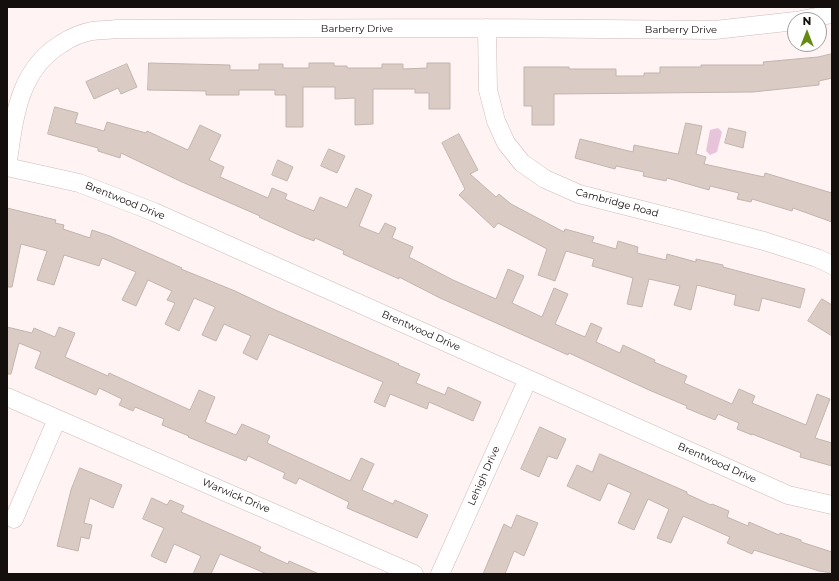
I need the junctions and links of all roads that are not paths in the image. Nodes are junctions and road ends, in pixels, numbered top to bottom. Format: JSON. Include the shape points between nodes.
{"nodes":[{"id":1,"x":787,"y":22,"type":"edge"},
{"id":2,"x":487,"y":28,"type":"junction"},
{"id":3,"x":7,"y":167,"type":"edge"},
{"id":4,"x":832,"y":265,"type":"edge"},
{"id":5,"x":528,"y":379,"type":"junction"},
{"id":6,"x":7,"y":397,"type":"edge"},
{"id":7,"x":57,"y":419,"type":"junction"},
{"id":8,"x":832,"y":505,"type":"edge"},
{"id":9,"x":14,"y":519,"type":"dead end"},
{"id":10,"x":414,"y":574,"type":"edge"},
{"id":11,"x":440,"y":574,"type":"edge"}],
"edges":[{"from":1,"to":2,"type":"street","name":"Barberry Drive","via":[[715,30]]},
{"from":2,"to":3,"type":"street","name":"Barberry Drive","via":[[92,31],[56,47],[36,65],[20,97]]},
{"from":2,"to":4,"type":"street","name":"Cambridge Road","via":[[488,90],[496,121],[506,142],[522,164],[545,179],[579,194],[764,241]]},
{"from":3,"to":5,"type":"street","name":"Brentwood Drive","via":[[79,183],[154,212]]},
{"from":5,"to":8,"type":"street","name":"Brentwood Drive","via":[[788,495]]},
{"from":5,"to":11,"type":"street","name":"Lehigh Drive"},
{"from":6,"to":7,"type":"street","name":"Warwick Drive"},
{"from":7,"to":9,"type":"street"},
{"from":7,"to":10,"type":"street","name":"Warwick Drive"}]}
